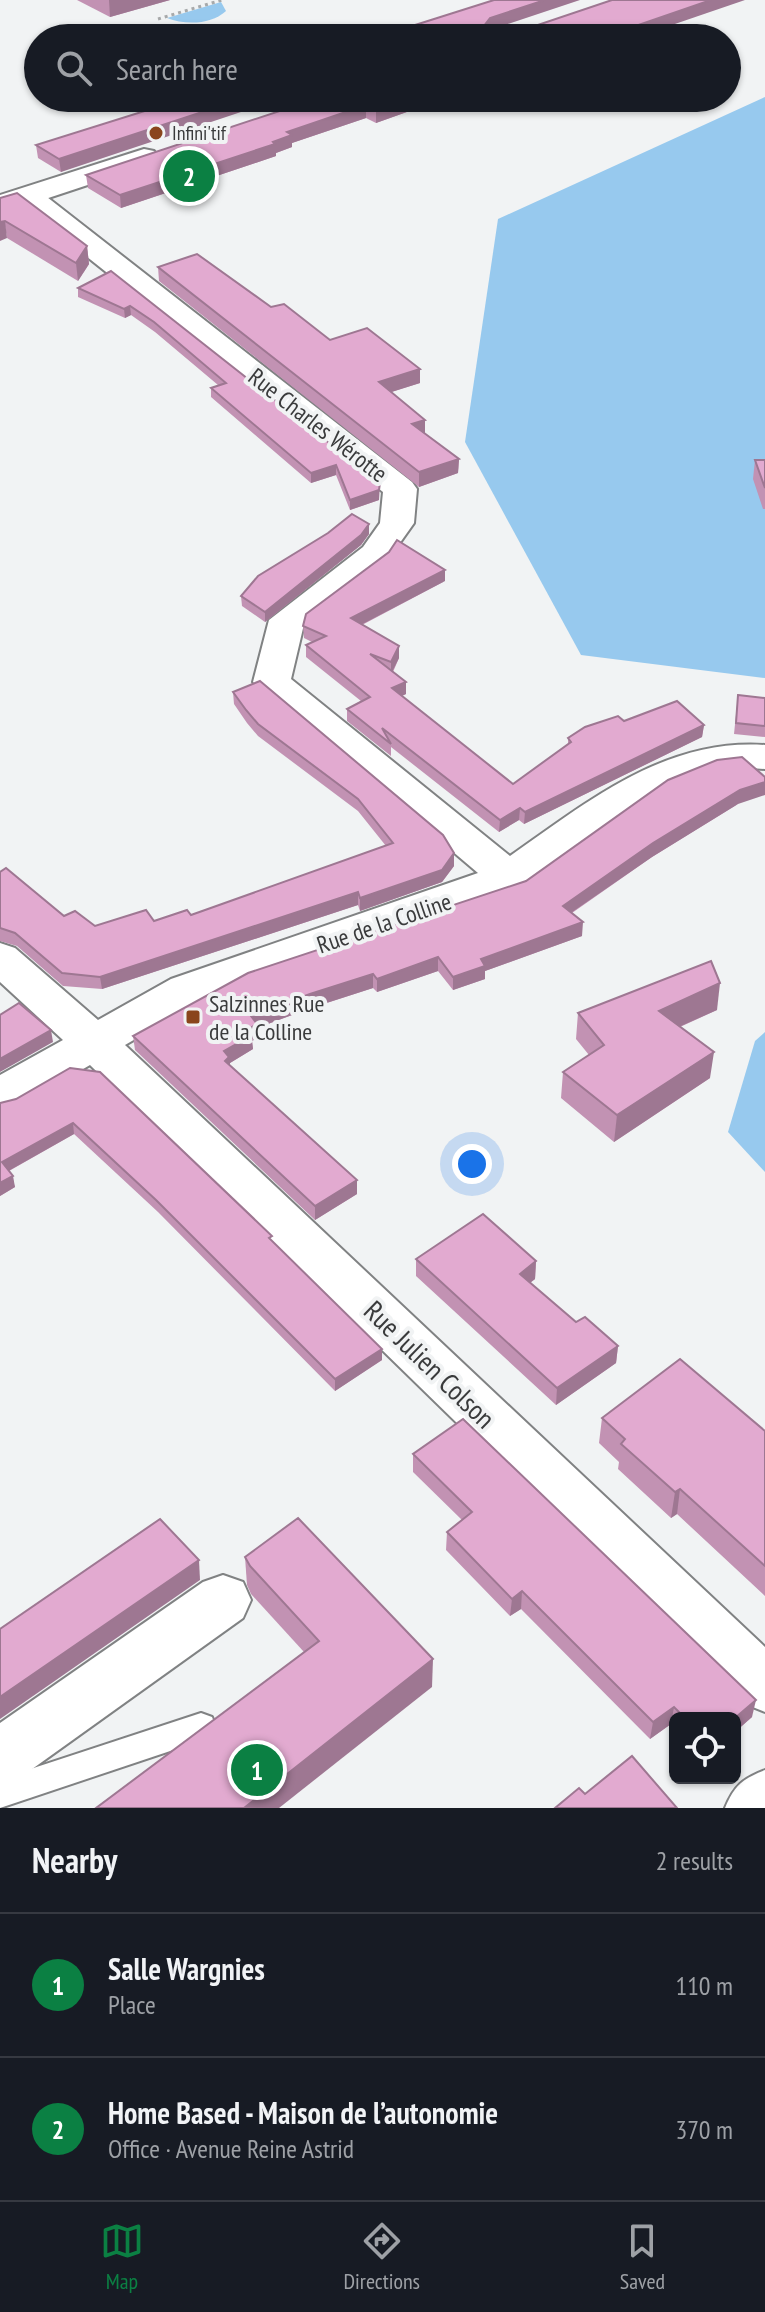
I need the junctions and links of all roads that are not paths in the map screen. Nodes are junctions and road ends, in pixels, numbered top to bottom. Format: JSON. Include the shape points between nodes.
{"nodes":[{"id":1,"x":174,"y":147,"type":"edge"},
{"id":2,"x":14,"y":201,"type":"edge"},
{"id":3,"x":765,"y":757,"type":"edge"},
{"id":4,"x":509,"y":877,"type":"junction"},
{"id":5,"x":0,"y":958,"type":"edge"},
{"id":6,"x":95,"y":1043,"type":"junction"},
{"id":7,"x":0,"y":1096,"type":"edge"},
{"id":8,"x":223,"y":1600,"type":"dead end"},
{"id":9,"x":765,"y":1685,"type":"edge"},
{"id":10,"x":201,"y":1727,"type":"edge"},
{"id":11,"x":0,"y":1757,"type":"edge"},
{"id":12,"x":0,"y":1794,"type":"edge"},
{"id":13,"x":765,"y":1799,"type":"edge"},
{"id":14,"x":755,"y":1808,"type":"edge"}],
"edges":[{"from":1,"to":2,"type":"main road"},
{"from":2,"to":4,"type":"street","name":"Rue Charles Wérotte","via":[[400,489],[397,523],[375,554],[287,620],[272,682]]},
{"from":3,"to":4,"type":"street","name":"Rue de la Colline","via":[[705,760],[629,791]]},
{"from":4,"to":6,"type":"street","name":"Rue de la Colline","via":[[186,990]]},
{"from":5,"to":6,"type":"street","name":"Rue Julien Colson"},
{"from":6,"to":7,"type":"street","name":"Rue de la Colline"},
{"from":6,"to":9,"type":"street","name":"Rue Julien Colson"},
{"from":8,"to":11,"type":"street"},
{"from":10,"to":12,"type":"lane"},
{"from":13,"to":14,"type":"street"}]}
